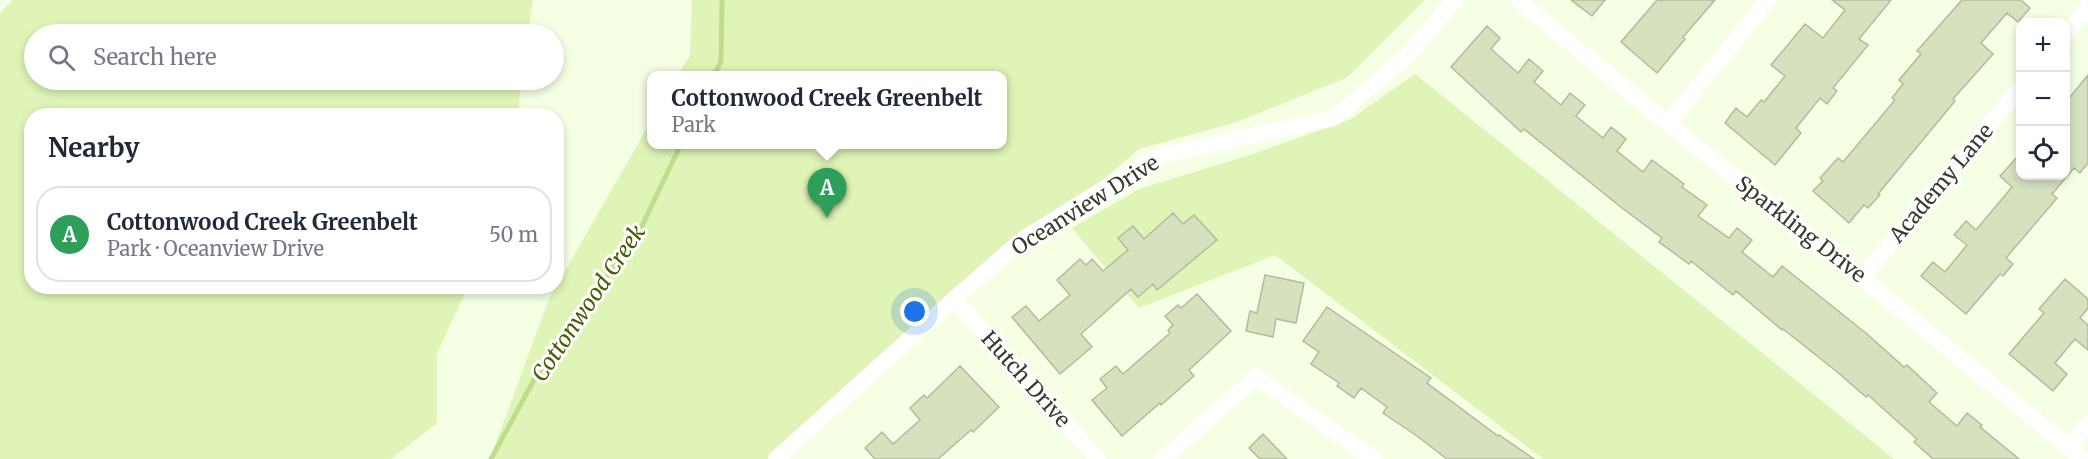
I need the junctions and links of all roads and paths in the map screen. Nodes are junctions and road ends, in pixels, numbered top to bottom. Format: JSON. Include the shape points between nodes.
{"nodes":[{"id":1,"x":1455,"y":0,"type":"edge"},
{"id":2,"x":1518,"y":0,"type":"edge"},
{"id":3,"x":1768,"y":0,"type":"edge"},
{"id":4,"x":2088,"y":7,"type":"edge"},
{"id":5,"x":2070,"y":29,"type":"edge"},
{"id":6,"x":2016,"y":93,"type":"edge"},
{"id":7,"x":1668,"y":124,"type":"junction"},
{"id":8,"x":1862,"y":278,"type":"junction"},
{"id":9,"x":954,"y":299,"type":"junction"},
{"id":10,"x":2088,"y":424,"type":"edge"},
{"id":11,"x":2068,"y":448,"type":"junction"},
{"id":12,"x":776,"y":459,"type":"edge"},
{"id":13,"x":1098,"y":459,"type":"edge"},
{"id":14,"x":1164,"y":459,"type":"edge"},
{"id":15,"x":1374,"y":459,"type":"edge"},
{"id":16,"x":2083,"y":459,"type":"edge"}],
"edges":[{"from":1,"to":9,"type":"street","name":"Oceanview Drive","via":[[1408,55],[1334,118],[1155,157],[1023,239]]},
{"from":2,"to":7,"type":"street","name":"Sparkling Drive"},
{"from":3,"to":7,"type":"street"},
{"from":4,"to":5,"type":"street"},
{"from":6,"to":8,"type":"street","name":"Academy Lane"},
{"from":7,"to":8,"type":"street","name":"Sparkling Drive"},
{"from":8,"to":11,"type":"street","name":"Sparkling Drive"},
{"from":9,"to":12,"type":"street","name":"Oceanview Drive"},
{"from":9,"to":13,"type":"street","name":"Hutch Drive"},
{"from":10,"to":11,"type":"street"},
{"from":11,"to":16,"type":"street","name":"Sparkling Drive"},
{"from":14,"to":15,"type":"street","via":[[1256,377]]}]}
